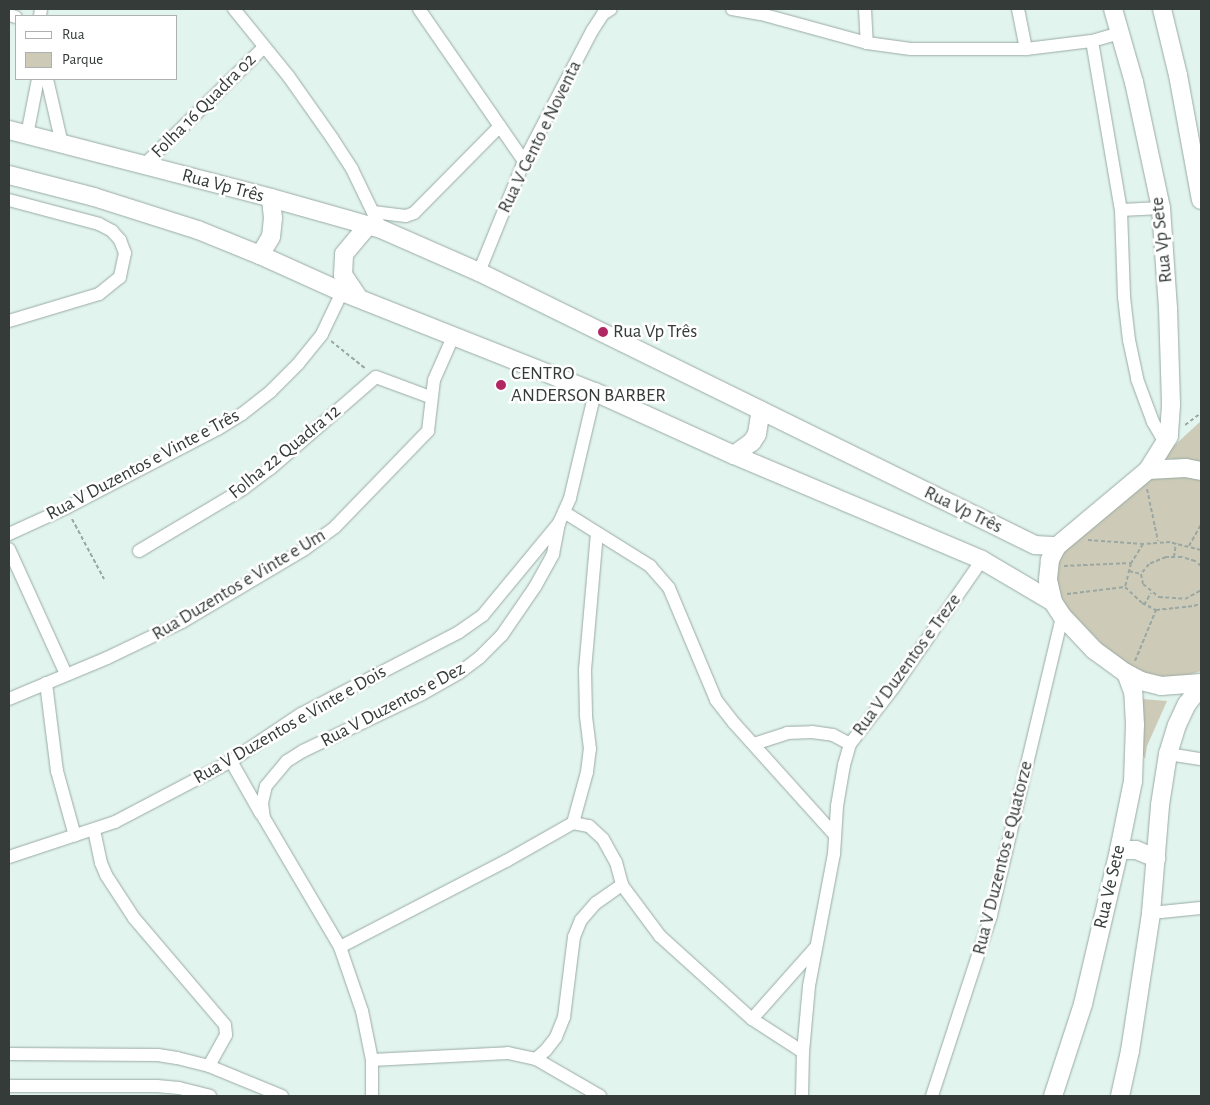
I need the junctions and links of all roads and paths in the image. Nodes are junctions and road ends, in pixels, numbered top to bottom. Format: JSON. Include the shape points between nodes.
{"nodes":[{"id":1,"x":234,"y":9,"type":"edge"},
{"id":2,"x":419,"y":9,"type":"edge"},
{"id":3,"x":611,"y":9,"type":"edge"},
{"id":4,"x":732,"y":9,"type":"edge"},
{"id":5,"x":865,"y":9,"type":"edge"},
{"id":6,"x":1018,"y":9,"type":"edge"},
{"id":7,"x":1162,"y":9,"type":"edge"},
{"id":8,"x":1115,"y":10,"type":"edge"},
{"id":9,"x":1120,"y":33,"type":"junction"},
{"id":10,"x":1092,"y":41,"type":"junction"},
{"id":11,"x":867,"y":42,"type":"junction"},
{"id":12,"x":264,"y":46,"type":"junction"},
{"id":13,"x":1026,"y":49,"type":"junction"},
{"id":14,"x":38,"y":80,"type":"edge"},
{"id":15,"x":47,"y":80,"type":"edge"},
{"id":16,"x":500,"y":126,"type":"junction"},
{"id":17,"x":9,"y":130,"type":"edge"},
{"id":18,"x":27,"y":135,"type":"junction"},
{"id":19,"x":62,"y":144,"type":"junction"},
{"id":20,"x":524,"y":161,"type":"junction"},
{"id":21,"x":144,"y":165,"type":"junction"},
{"id":22,"x":9,"y":175,"type":"edge"},
{"id":23,"x":271,"y":198,"type":"junction"},
{"id":24,"x":9,"y":200,"type":"edge"},
{"id":25,"x":1201,"y":200,"type":"edge"},
{"id":26,"x":1161,"y":208,"type":"junction"},
{"id":27,"x":1121,"y":210,"type":"junction"},
{"id":28,"x":374,"y":222,"type":"junction"},
{"id":29,"x":260,"y":255,"type":"junction"},
{"id":30,"x":479,"y":272,"type":"junction"},
{"id":31,"x":350,"y":294,"type":"junction"},
{"id":32,"x":9,"y":321,"type":"edge"},
{"id":33,"x":322,"y":334,"type":"junction"},
{"id":34,"x":453,"y":337,"type":"junction"},
{"id":35,"x":376,"y":377,"type":"junction"},
{"id":36,"x":595,"y":392,"type":"junction"},
{"id":37,"x":430,"y":397,"type":"junction"},
{"id":38,"x":761,"y":410,"type":"junction"},
{"id":39,"x":1165,"y":443,"type":"junction"},
{"id":40,"x":734,"y":455,"type":"junction"},
{"id":41,"x":1201,"y":471,"type":"edge"},
{"id":42,"x":1147,"y":476,"type":"junction"},
{"id":43,"x":66,"y":508,"type":"junction"},
{"id":44,"x":562,"y":518,"type":"junction"},
{"id":45,"x":1201,"y":524,"type":"edge"},
{"id":46,"x":9,"y":534,"type":"edge"},
{"id":47,"x":597,"y":534,"type":"junction"},
{"id":48,"x":1084,"y":540,"type":"dead end"},
{"id":49,"x":1158,"y":542,"type":"junction"},
{"id":50,"x":1176,"y":543,"type":"junction"},
{"id":51,"x":1143,"y":544,"type":"junction"},
{"id":52,"x":1057,"y":546,"type":"junction"},
{"id":53,"x":1188,"y":546,"type":"junction"},
{"id":54,"x":9,"y":549,"type":"edge"},
{"id":55,"x":1201,"y":550,"type":"edge"},
{"id":56,"x":139,"y":551,"type":"dead end"},
{"id":57,"x":1174,"y":557,"type":"junction"},
{"id":58,"x":982,"y":560,"type":"junction"},
{"id":59,"x":1131,"y":563,"type":"junction"},
{"id":60,"x":1055,"y":566,"type":"dead end"},
{"id":61,"x":1201,"y":566,"type":"edge"},
{"id":62,"x":1128,"y":571,"type":"junction"},
{"id":63,"x":1141,"y":574,"type":"junction"},
{"id":64,"x":104,"y":579,"type":"dead end"},
{"id":65,"x":1125,"y":587,"type":"junction"},
{"id":66,"x":1201,"y":590,"type":"edge"},
{"id":67,"x":1151,"y":592,"type":"junction"},
{"id":68,"x":1201,"y":603,"type":"edge"},
{"id":69,"x":1061,"y":604,"type":"junction"},
{"id":70,"x":1144,"y":605,"type":"junction"},
{"id":71,"x":1156,"y":610,"type":"junction"},
{"id":72,"x":1129,"y":670,"type":"junction"},
{"id":73,"x":66,"y":674,"type":"junction"},
{"id":74,"x":46,"y":683,"type":"junction"},
{"id":75,"x":1201,"y":685,"type":"edge"},
{"id":76,"x":9,"y":700,"type":"edge"},
{"id":77,"x":754,"y":744,"type":"junction"},
{"id":78,"x":850,"y":744,"type":"junction"},
{"id":79,"x":1168,"y":754,"type":"junction"},
{"id":80,"x":1201,"y":759,"type":"edge"},
{"id":81,"x":231,"y":761,"type":"junction"},
{"id":82,"x":264,"y":818,"type":"junction"},
{"id":83,"x":573,"y":823,"type":"junction"},
{"id":84,"x":94,"y":830,"type":"junction"},
{"id":85,"x":835,"y":835,"type":"junction"},
{"id":86,"x":76,"y":836,"type":"junction"},
{"id":87,"x":1120,"y":850,"type":"junction"},
{"id":88,"x":9,"y":857,"type":"edge"},
{"id":89,"x":1156,"y":858,"type":"junction"},
{"id":90,"x":622,"y":885,"type":"junction"},
{"id":91,"x":1201,"y":908,"type":"edge"},
{"id":92,"x":1151,"y":913,"type":"junction"},
{"id":93,"x":340,"y":947,"type":"junction"},
{"id":94,"x":815,"y":948,"type":"junction"},
{"id":95,"x":752,"y":1020,"type":"junction"},
{"id":96,"x":803,"y":1052,"type":"junction"},
{"id":97,"x":9,"y":1054,"type":"edge"},
{"id":98,"x":536,"y":1059,"type":"junction"},
{"id":99,"x":372,"y":1060,"type":"junction"},
{"id":100,"x":209,"y":1066,"type":"junction"},
{"id":101,"x":9,"y":1086,"type":"edge"},
{"id":102,"x":210,"y":1096,"type":"edge"},
{"id":103,"x":282,"y":1096,"type":"edge"},
{"id":104,"x":372,"y":1096,"type":"edge"},
{"id":105,"x":600,"y":1096,"type":"edge"},
{"id":106,"x":802,"y":1096,"type":"edge"},
{"id":107,"x":932,"y":1096,"type":"edge"},
{"id":108,"x":1054,"y":1096,"type":"edge"},
{"id":109,"x":1120,"y":1096,"type":"edge"}],
"edges":[{"from":1,"to":12,"type":"street"},
{"from":2,"to":16,"type":"street"},
{"from":3,"to":20,"type":"street","name":"Rua V Cento e Noventa","via":[[592,31]]},
{"from":4,"to":11,"type":"street"},
{"from":5,"to":11,"type":"street"},
{"from":6,"to":13,"type":"street"},
{"from":7,"to":25,"type":"main road"},
{"from":8,"to":9,"type":"main road","name":"Rua Vp Sete"},
{"from":9,"to":10,"type":"street"},
{"from":9,"to":26,"type":"main road","name":"Rua Vp Sete"},
{"from":10,"to":13,"type":"street"},
{"from":10,"to":27,"type":"street"},
{"from":11,"to":13,"type":"street","via":[[911,48]]},
{"from":12,"to":21,"type":"street","name":"Folha 16 Quadra 02"},
{"from":12,"to":28,"type":"street","via":[[290,77],[352,169]]},
{"from":14,"to":18,"type":"street"},
{"from":15,"to":19,"type":"street"},
{"from":16,"to":20,"type":"street"},
{"from":16,"to":28,"type":"street","via":[[414,213]]},
{"from":17,"to":18,"type":"main road","name":"Rua Vp Três"},
{"from":18,"to":19,"type":"main road","name":"Rua Vp Três"},
{"from":19,"to":21,"type":"main road","name":"Rua Vp Três"},
{"from":20,"to":30,"type":"street","name":"Rua V Cento e Noventa"},
{"from":21,"to":23,"type":"main road","name":"Rua Vp Três"},
{"from":22,"to":29,"type":"main road","name":"Rua Vp Três","via":[[94,197],[198,230]]},
{"from":23,"to":28,"type":"main road","name":"Rua Vp Três"},
{"from":23,"to":29,"type":"main road","via":[[271,237]]},
{"from":24,"to":32,"type":"street","via":[[99,224],[112,231],[125,253],[120,278],[99,294]]},
{"from":26,"to":27,"type":"street"},
{"from":26,"to":39,"type":"main road","name":"Rua Vp Sete","via":[[1171,405],[1169,436]]},
{"from":27,"to":39,"type":"street","via":[[1129,340],[1137,379],[1153,422]]},
{"from":28,"to":30,"type":"main road","name":"Rua Vp Três"},
{"from":28,"to":31,"type":"main road","via":[[344,254],[343,275]]},
{"from":29,"to":31,"type":"main road","name":"Rua Vp Três"},
{"from":30,"to":38,"type":"main road","name":"Rua Vp Três"},
{"from":31,"to":33,"type":"street","name":"Rua V Duzentos e Vinte e Três"},
{"from":31,"to":34,"type":"main road","name":"Rua Vp Três"},
{"from":33,"to":35,"type":"path"},
{"from":33,"to":43,"type":"street","name":"Rua V Duzentos e Vinte e Três","via":[[282,381],[242,414]]},
{"from":34,"to":36,"type":"main road","name":"Rua Vp Três"},
{"from":34,"to":37,"type":"street","name":"Rua Duzentos e Vinte e Um"},
{"from":35,"to":37,"type":"street"},
{"from":35,"to":56,"type":"street","name":"Folha 22 Quadra 12","via":[[243,488]]},
{"from":36,"to":40,"type":"main road","name":"Rua Vp Três"},
{"from":36,"to":44,"type":"street","name":"Rua V Duzentos e Dez"},
{"from":37,"to":73,"type":"street","name":"Rua Duzentos e Vinte e Um","via":[[428,431],[328,533],[305,550],[182,622],[108,658]]},
{"from":38,"to":40,"type":"main road","via":[[757,434],[752,442]]},
{"from":38,"to":52,"type":"main road","name":"Rua Vp Três","via":[[1035,545]]},
{"from":39,"to":42,"type":"main road","name":"Rua Vp Sete"},
{"from":40,"to":58,"type":"main road","name":"Rua Vp Três"},
{"from":41,"to":42,"type":"main road","via":[[1185,468]]},
{"from":42,"to":49,"type":"path"},
{"from":42,"to":52,"type":"main road","name":"Rua Vp Sete"},
{"from":43,"to":46,"type":"street","name":"Rua V Duzentos e Vinte e Três"},
{"from":43,"to":64,"type":"path"},
{"from":44,"to":47,"type":"street"},
{"from":44,"to":81,"type":"street","name":"Rua V Duzentos e Vinte e Dois","via":[[483,615],[459,632],[301,714]]},
{"from":44,"to":82,"type":"street","name":"Rua V Duzentos e Dez","via":[[553,554],[502,635],[459,673],[288,761],[266,786],[262,803]]},
{"from":45,"to":53,"type":"path"},
{"from":47,"to":77,"type":"street","via":[[650,566],[670,588],[716,700]]},
{"from":47,"to":83,"type":"street","via":[[585,670],[590,750]]},
{"from":48,"to":51,"type":"path"},
{"from":49,"to":50,"type":"path"},
{"from":49,"to":51,"type":"path"},
{"from":50,"to":53,"type":"path"},
{"from":50,"to":57,"type":"path"},
{"from":51,"to":59,"type":"path"},
{"from":52,"to":69,"type":"main road","via":[[1050,560],[1048,580]]},
{"from":53,"to":55,"type":"path"},
{"from":54,"to":73,"type":"street"},
{"from":57,"to":61,"type":"path","via":[[1195,561]]},
{"from":57,"to":63,"type":"path","via":[[1149,564]]},
{"from":58,"to":69,"type":"main road","name":"Rua Vp Três"},
{"from":58,"to":78,"type":"street","name":"Rua V Duzentos e Treze","via":[[894,687]]},
{"from":59,"to":60,"type":"path"},
{"from":59,"to":62,"type":"path"},
{"from":62,"to":63,"type":"path"},
{"from":62,"to":65,"type":"path"},
{"from":63,"to":67,"type":"path","via":[[1143,584]]},
{"from":65,"to":69,"type":"path"},
{"from":65,"to":70,"type":"path"},
{"from":66,"to":67,"type":"path","via":[[1185,600],[1159,597]]},
{"from":67,"to":70,"type":"path"},
{"from":68,"to":71,"type":"path"},
{"from":69,"to":72,"type":"main road","name":"Rua Vp Três","via":[[1094,650]]},
{"from":69,"to":107,"type":"street","name":"Rua V Duzentos e Quatorze","via":[[991,915]]},
{"from":70,"to":71,"type":"path"},
{"from":71,"to":72,"type":"path"},
{"from":72,"to":75,"type":"main road","name":"Rua Vp Três","via":[[1141,681],[1161,686]]},
{"from":72,"to":87,"type":"main road","name":"Rua Ve Sete","via":[[1135,725],[1133,781]]},
{"from":73,"to":74,"type":"street","name":"Rua Duzentos e Vinte e Um"},
{"from":74,"to":76,"type":"street","name":"Rua Duzentos e Vinte e Um"},
{"from":74,"to":86,"type":"street","via":[[57,771]]},
{"from":75,"to":79,"type":"main road","name":"Rua Ve Sete","via":[[1177,726]]},
{"from":77,"to":78,"type":"street","via":[[787,733],[812,732],[833,735]]},
{"from":77,"to":85,"type":"street"},
{"from":78,"to":85,"type":"street","name":"Rua V Duzentos e Treze"},
{"from":79,"to":80,"type":"street"},
{"from":79,"to":89,"type":"main road","name":"Rua Ve Sete"},
{"from":81,"to":82,"type":"street"},
{"from":81,"to":84,"type":"street","name":"Rua V Duzentos e Vinte e Dois"},
{"from":82,"to":93,"type":"street"},
{"from":83,"to":90,"type":"street","via":[[589,826],[603,838],[616,862]]},
{"from":83,"to":93,"type":"street"},
{"from":84,"to":86,"type":"street","name":"Rua V Duzentos e Vinte e Dois"},
{"from":84,"to":100,"type":"street","via":[[106,875],[134,918],[225,1025],[226,1035]]},
{"from":85,"to":94,"type":"street","name":"Rua V Duzentos e Treze"},
{"from":86,"to":88,"type":"street","name":"Rua V Duzentos e Vinte e Dois"},
{"from":87,"to":89,"type":"main road","via":[[1136,850]]},
{"from":87,"to":108,"type":"main road","name":"Rua Ve Sete","via":[[1083,1004]]},
{"from":89,"to":92,"type":"main road","name":"Rua Ve Sete"},
{"from":90,"to":95,"type":"street","via":[[660,936]]},
{"from":90,"to":98,"type":"street","via":[[596,903],[581,920],[574,937],[564,1017],[556,1037]]},
{"from":91,"to":92,"type":"street"},
{"from":92,"to":109,"type":"main road","name":"Rua Ve Sete"},
{"from":93,"to":99,"type":"street","via":[[362,1010]]},
{"from":94,"to":95,"type":"street"},
{"from":94,"to":96,"type":"street","name":"Rua V Duzentos e Treze"},
{"from":95,"to":96,"type":"street"},
{"from":96,"to":106,"type":"street","name":"Rua V Duzentos e Treze"},
{"from":97,"to":100,"type":"street","via":[[158,1055]]},
{"from":98,"to":99,"type":"street","via":[[508,1053]]},
{"from":98,"to":105,"type":"street"},
{"from":99,"to":104,"type":"street"},
{"from":100,"to":103,"type":"street"},
{"from":101,"to":102,"type":"street","via":[[157,1086]]}]}
